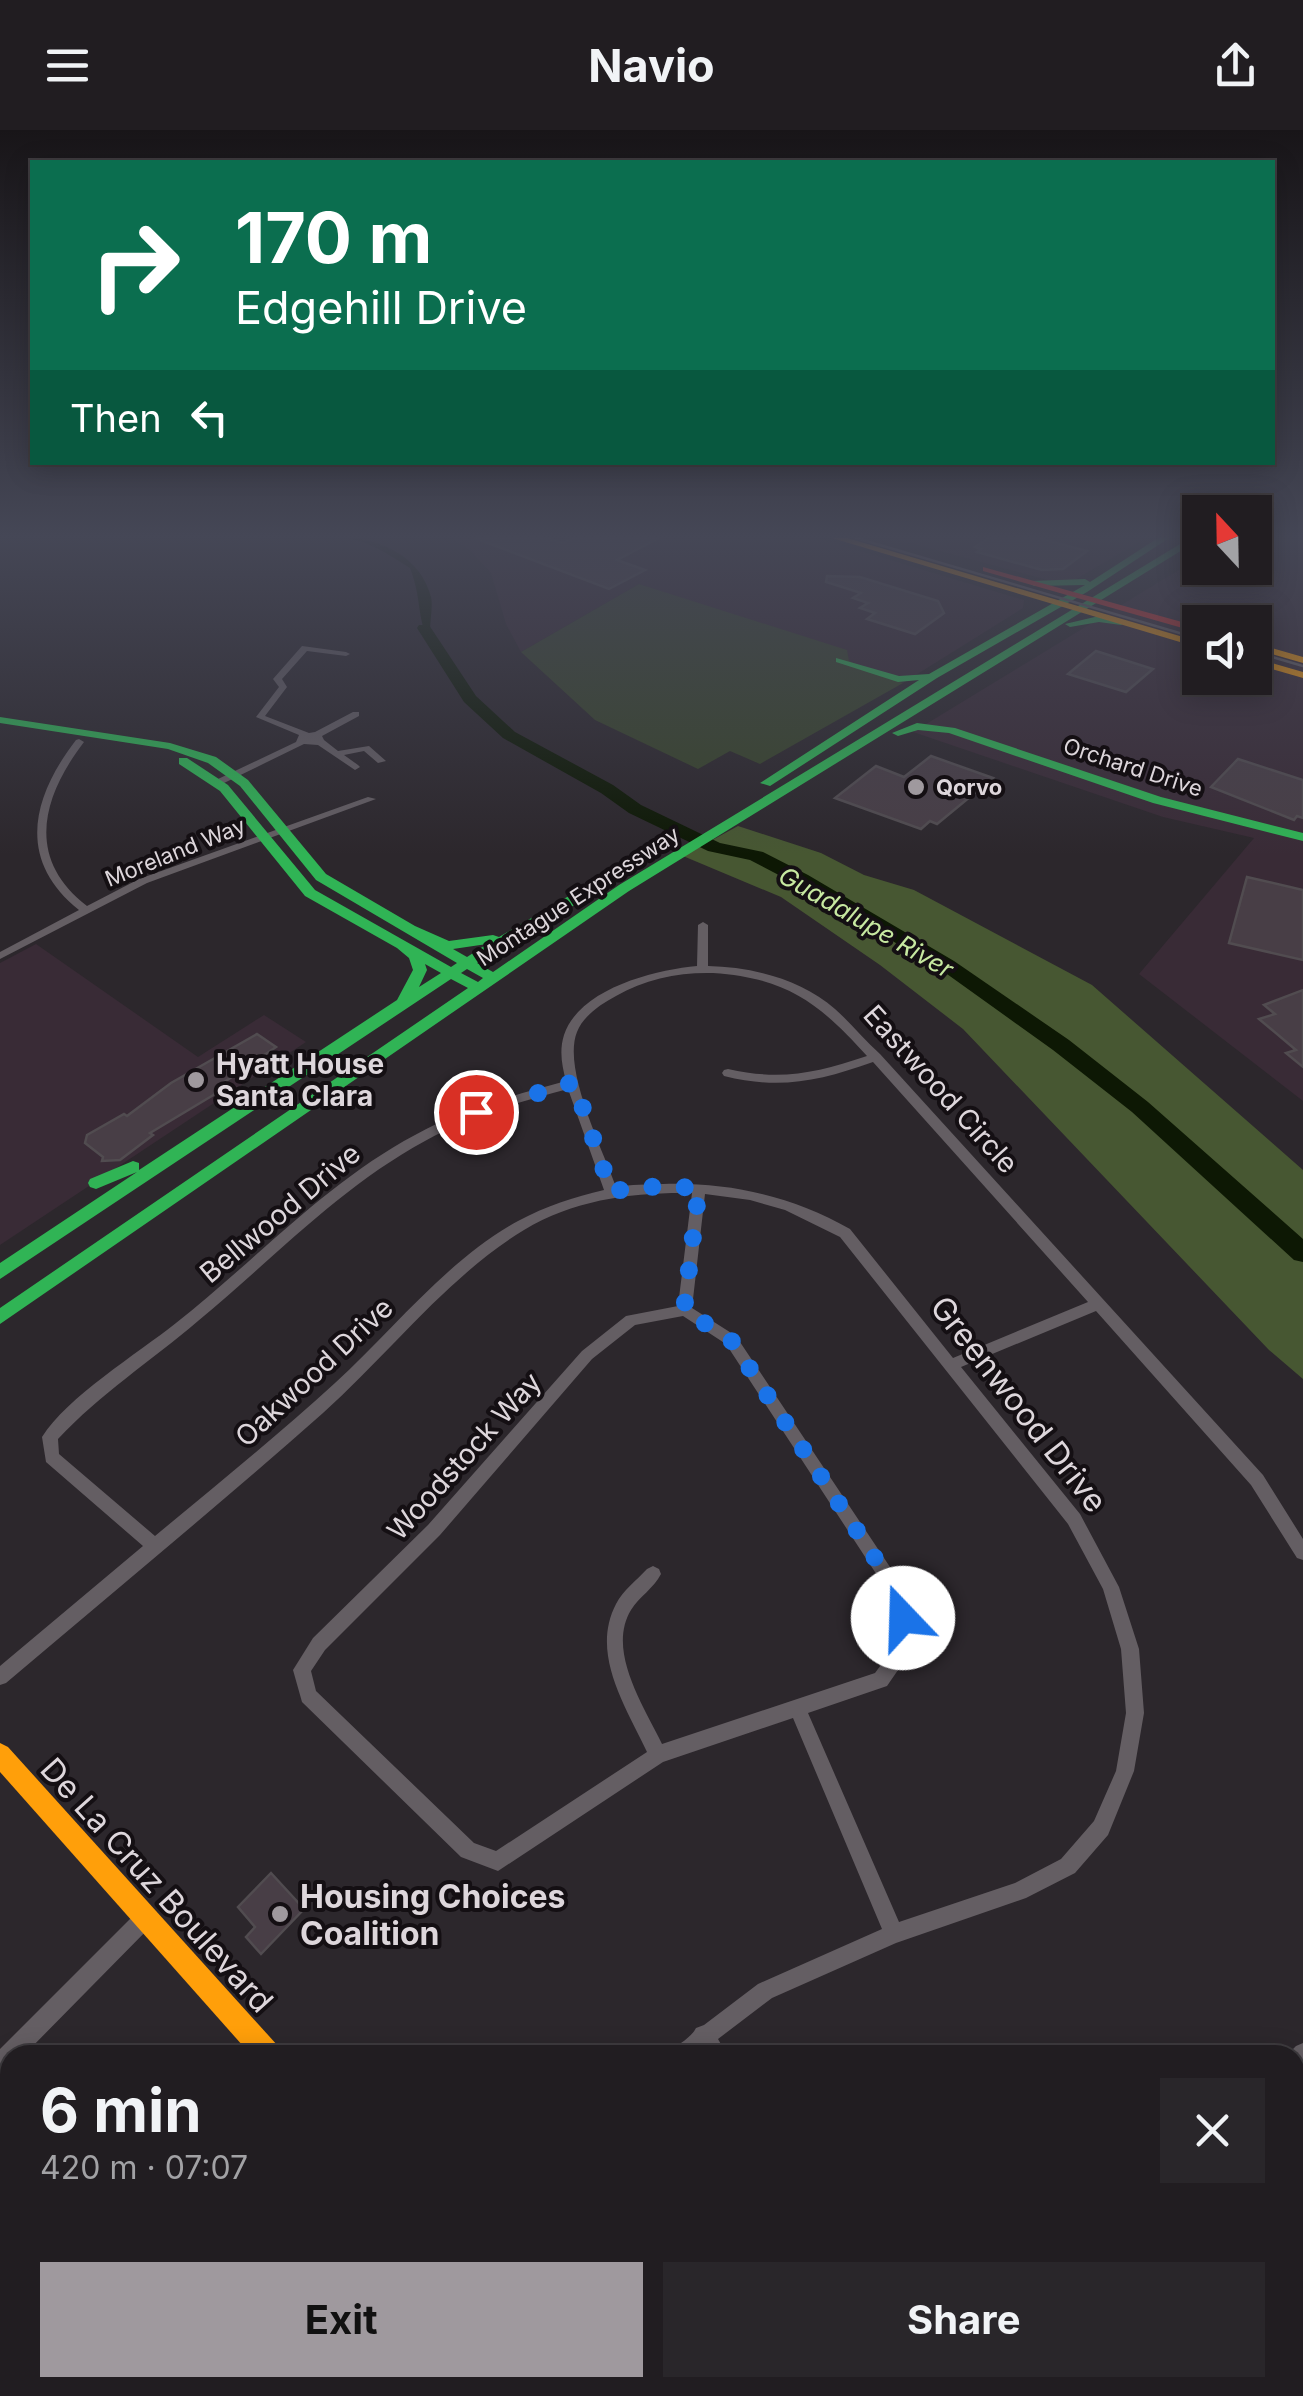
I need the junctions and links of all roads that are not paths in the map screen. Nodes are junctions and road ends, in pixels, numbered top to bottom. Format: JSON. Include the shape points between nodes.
{"nodes":[{"id":1,"x":988,"y":644,"type":"edge"},
{"id":2,"x":1026,"y":644,"type":"edge"},
{"id":3,"x":1272,"y":651,"type":"edge"},
{"id":4,"x":346,"y":654,"type":"dead end"},
{"id":5,"x":1303,"y":660,"type":"edge"},
{"id":6,"x":1272,"y":665,"type":"edge"},
{"id":7,"x":1303,"y":675,"type":"edge"},
{"id":8,"x":933,"y":676,"type":"junction"},
{"id":9,"x":940,"y":698,"type":"junction"},
{"id":10,"x":890,"y":702,"type":"junction"},
{"id":11,"x":356,"y":714,"type":"dead end"},
{"id":12,"x":0,"y":720,"type":"edge"},
{"id":13,"x":951,"y":730,"type":"junction"},
{"id":14,"x":0,"y":732,"type":"edge"},
{"id":15,"x":311,"y":738,"type":"junction"},
{"id":16,"x":80,"y":742,"type":"junction"},
{"id":17,"x":340,"y":753,"type":"junction"},
{"id":18,"x":847,"y":753,"type":"junction"},
{"id":19,"x":381,"y":761,"type":"dead end"},
{"id":20,"x":355,"y":767,"type":"dead end"},
{"id":21,"x":229,"y":778,"type":"junction"},
{"id":22,"x":371,"y":799,"type":"dead end"},
{"id":23,"x":736,"y":812,"type":"junction"},
{"id":24,"x":272,"y":835,"type":"junction"},
{"id":25,"x":1303,"y":837,"type":"edge"},
{"id":26,"x":674,"y":850,"type":"junction"},
{"id":27,"x":86,"y":910,"type":"junction"},
{"id":28,"x":703,"y":926,"type":"dead end"},
{"id":29,"x":522,"y":930,"type":"junction"},
{"id":30,"x":404,"y":937,"type":"junction"},
{"id":31,"x":0,"y":956,"type":"edge"},
{"id":32,"x":460,"y":969,"type":"junction"},
{"id":33,"x":702,"y":969,"type":"junction"},
{"id":34,"x":485,"y":983,"type":"junction"},
{"id":35,"x":402,"y":1006,"type":"junction"},
{"id":36,"x":876,"y":1058,"type":"junction"},
{"id":37,"x":728,"y":1073,"type":"dead end"},
{"id":38,"x":574,"y":1082,"type":"junction"},
{"id":39,"x":206,"y":1134,"type":"junction"},
{"id":40,"x":96,"y":1183,"type":"dead end"},
{"id":41,"x":699,"y":1188,"type":"junction"},
{"id":42,"x":611,"y":1191,"type":"junction"},
{"id":43,"x":73,"y":1198,"type":"dead end"},
{"id":44,"x":0,"y":1254,"type":"edge"},
{"id":45,"x":0,"y":1272,"type":"edge"},
{"id":46,"x":1098,"y":1304,"type":"junction"},
{"id":47,"x":684,"y":1310,"type":"junction"},
{"id":48,"x":0,"y":1317,"type":"edge"},
{"id":49,"x":953,"y":1364,"type":"junction"},
{"id":50,"x":155,"y":1546,"type":"junction"},
{"id":51,"x":1303,"y":1553,"type":"edge"},
{"id":52,"x":653,"y":1574,"type":"dead end"},
{"id":53,"x":0,"y":1677,"type":"edge"},
{"id":54,"x":798,"y":1710,"type":"junction"},
{"id":55,"x":0,"y":1755,"type":"edge"},
{"id":56,"x":658,"y":1755,"type":"junction"},
{"id":57,"x":145,"y":1918,"type":"junction"},
{"id":58,"x":894,"y":1934,"type":"junction"},
{"id":59,"x":702,"y":2035,"type":"junction"},
{"id":60,"x":19,"y":2045,"type":"edge"},
{"id":61,"x":261,"y":2045,"type":"edge"},
{"id":62,"x":692,"y":2045,"type":"edge"},
{"id":63,"x":710,"y":2045,"type":"edge"}],
"edges":[{"from":1,"to":8,"type":"main road","name":"Montague Expressway"},
{"from":2,"to":9,"type":"main road","name":"Montague Expressway"},
{"from":3,"to":5,"type":"main road"},
{"from":4,"to":15,"type":"street","via":[[305,648],[277,679],[282,688],[260,717]]},
{"from":6,"to":7,"type":"main road"},
{"from":8,"to":10,"type":"main road","name":"Montague Expressway"},
{"from":8,"to":10,"type":"main road","via":[[904,680],[840,660],[844,668],[890,687]]},
{"from":9,"to":13,"type":"main road","via":[[932,712]]},
{"from":9,"to":18,"type":"main road","name":"Montague Expressway"},
{"from":10,"to":23,"type":"main road","name":"Montague Expressway"},
{"from":11,"to":15,"type":"street"},
{"from":12,"to":21,"type":"main road","via":[[170,746],[212,760]]},
{"from":13,"to":18,"type":"main road","via":[[917,726]]},
{"from":13,"to":25,"type":"main road","name":"Orchard Drive","via":[[1157,800]]},
{"from":14,"to":16,"type":"main road"},
{"from":15,"to":17,"type":"street"},
{"from":15,"to":21,"type":"street"},
{"from":16,"to":21,"type":"main road","via":[[173,757]]},
{"from":16,"to":27,"type":"street","via":[[58,771],[42,827],[57,888]]},
{"from":17,"to":19,"type":"street","via":[[366,748]]},
{"from":17,"to":20,"type":"street"},
{"from":18,"to":23,"type":"main road","name":"Montague Expressway"},
{"from":21,"to":24,"type":"main road"},
{"from":22,"to":24,"type":"street","name":"Moreland Way"},
{"from":23,"to":26,"type":"main road","name":"Montague Expressway"},
{"from":24,"to":27,"type":"street","name":"Moreland Way","via":[[144,880]]},
{"from":24,"to":30,"type":"main road","via":[[310,893]]},
{"from":26,"to":29,"type":"main road","name":"Montague Expressway"},
{"from":26,"to":34,"type":"main road","name":"Montague Expressway"},
{"from":27,"to":31,"type":"street","name":"Moreland Way"},
{"from":28,"to":33,"type":"street"},
{"from":29,"to":30,"type":"main road","via":[[460,948]]},
{"from":29,"to":32,"type":"main road","name":"Montague Expressway"},
{"from":30,"to":32,"type":"main road"},
{"from":30,"to":35,"type":"main road","via":[[420,970]]},
{"from":32,"to":34,"type":"main road"},
{"from":32,"to":35,"type":"main road","name":"Montague Expressway"},
{"from":33,"to":36,"type":"street","name":"Eastwood Circle","via":[[757,976],[801,991],[838,1017]]},
{"from":33,"to":38,"type":"street","name":"Eastwood Circle","via":[[634,982],[594,1005],[578,1020],[567,1049]]},
{"from":34,"to":48,"type":"main road","name":"Montague Expressway"},
{"from":35,"to":39,"type":"main road","name":"Montague Expressway"},
{"from":36,"to":37,"type":"street","via":[[797,1081]]},
{"from":36,"to":46,"type":"street","name":"Eastwood Circle"},
{"from":38,"to":42,"type":"street","name":"Eastwood Circle"},
{"from":38,"to":50,"type":"street","name":"Bellwood Drive","via":[[455,1121],[372,1168],[68,1416],[50,1437],[51,1457]]},
{"from":39,"to":40,"type":"main road"},
{"from":39,"to":45,"type":"main road","name":"Montague Expressway"},
{"from":41,"to":42,"type":"street","name":"Oakwood Drive"},
{"from":41,"to":47,"type":"street"},
{"from":41,"to":49,"type":"street","name":"Greenwood Drive","via":[[784,1203],[846,1233]]},
{"from":42,"to":50,"type":"street","name":"Oakwood Drive","via":[[518,1224],[456,1271],[334,1394]]},
{"from":43,"to":44,"type":"main road","via":[[68,1210]]},
{"from":46,"to":49,"type":"street"},
{"from":46,"to":51,"type":"street","name":"Eastwood Circle","via":[[1257,1480]]},
{"from":47,"to":54,"type":"street","via":[[731,1340],[898,1593],[907,1644],[881,1680]]},
{"from":47,"to":56,"type":"street","name":"Woodstock Way","via":[[631,1320],[587,1355],[302,1670],[308,1696],[468,1850],[498,1862]]},
{"from":49,"to":58,"type":"street","name":"Greenwood Drive","via":[[1074,1519],[1111,1587],[1130,1649],[1135,1712],[1125,1771],[1102,1828],[1068,1866],[1019,1891]]},
{"from":50,"to":53,"type":"street","name":"Oakwood Drive"},
{"from":52,"to":56,"type":"street","via":[[622,1608],[614,1656]]},
{"from":54,"to":56,"type":"street"},
{"from":54,"to":58,"type":"street"},
{"from":55,"to":57,"type":"main road","name":"De La Cruz Boulevard"},
{"from":57,"to":60,"type":"street"},
{"from":57,"to":61,"type":"main road","name":"De La Cruz Boulevard"},
{"from":58,"to":59,"type":"street","name":"Greenwood Drive","via":[[765,1991]]},
{"from":59,"to":62,"type":"street","name":"Greenwood Drive"},
{"from":59,"to":63,"type":"street"}]}
